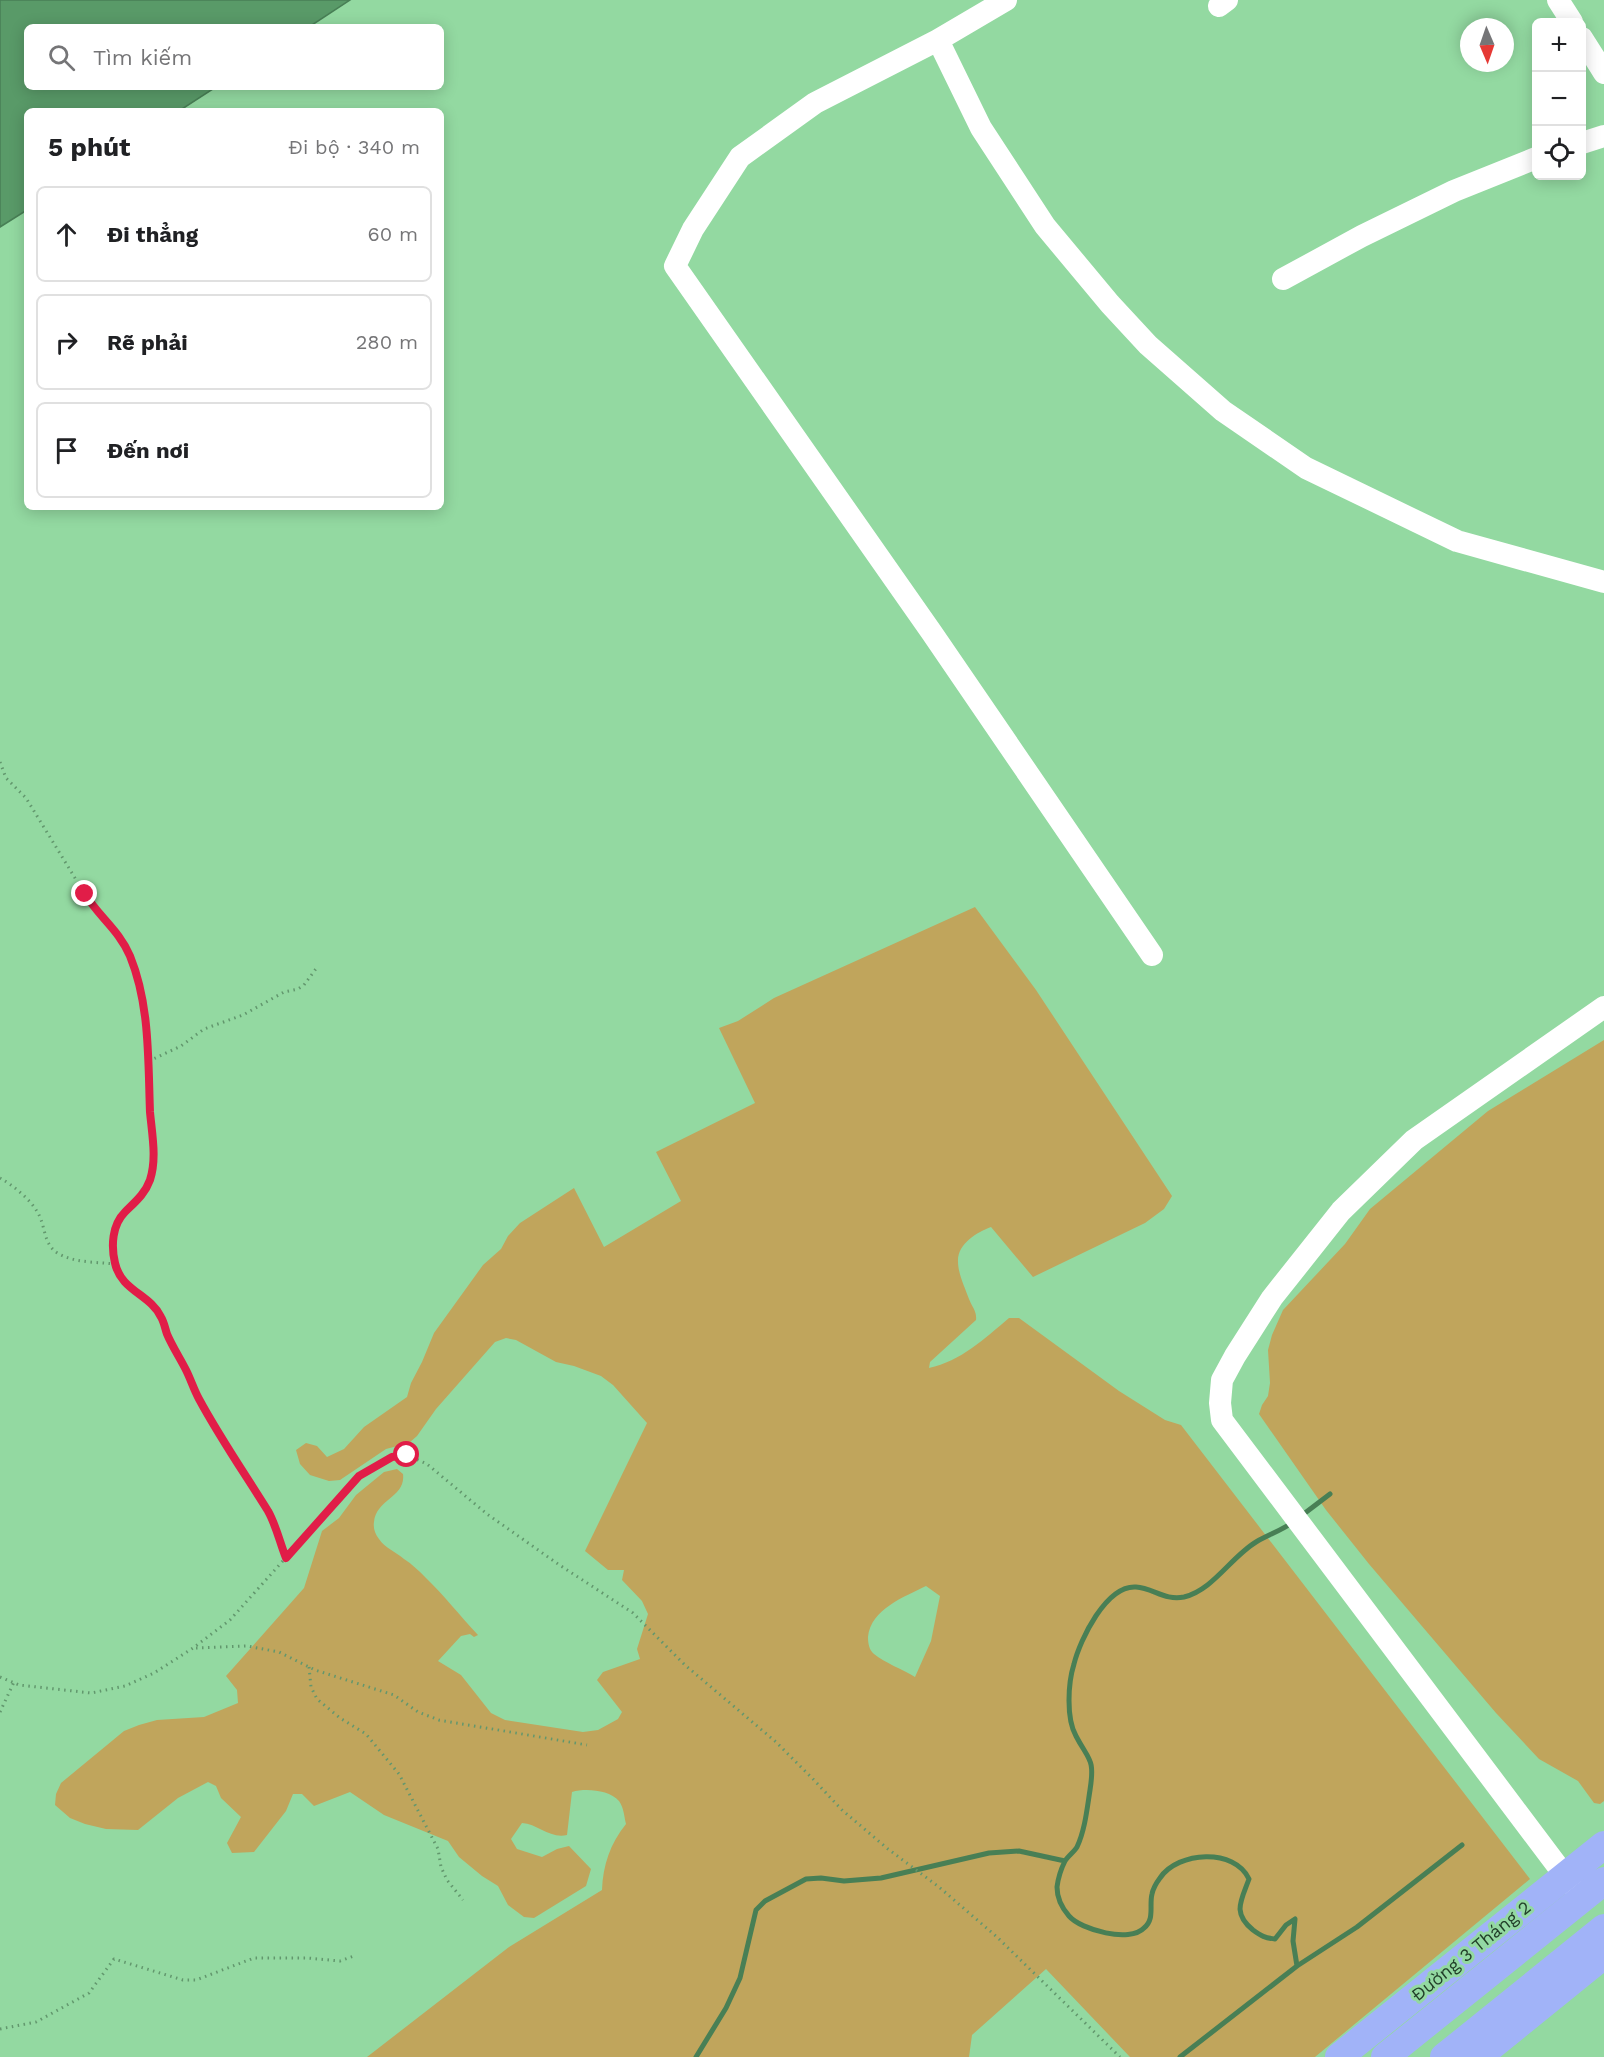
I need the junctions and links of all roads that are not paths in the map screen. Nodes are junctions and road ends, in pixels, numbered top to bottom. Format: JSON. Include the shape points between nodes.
{"nodes":[{"id":1,"x":1004,"y":0,"type":"edge"},
{"id":2,"x":1558,"y":0,"type":"edge"},
{"id":3,"x":1569,"y":18,"type":"edge"},
{"id":4,"x":938,"y":40,"type":"junction"},
{"id":5,"x":1586,"y":46,"type":"edge"},
{"id":6,"x":1604,"y":73,"type":"edge"},
{"id":7,"x":1604,"y":136,"type":"edge"},
{"id":8,"x":1586,"y":141,"type":"edge"},
{"id":9,"x":1532,"y":160,"type":"edge"},
{"id":10,"x":1283,"y":279,"type":"dead end"},
{"id":11,"x":1604,"y":582,"type":"edge"},
{"id":12,"x":1152,"y":955,"type":"dead end"},
{"id":13,"x":1604,"y":1007,"type":"edge"},
{"id":14,"x":1604,"y":1845,"type":"edge"},
{"id":15,"x":1564,"y":1877,"type":"junction"},
{"id":16,"x":1593,"y":1889,"type":"edge"},
{"id":17,"x":1604,"y":1928,"type":"edge"},
{"id":18,"x":1604,"y":1954,"type":"edge"},
{"id":19,"x":1419,"y":1993,"type":"junction"},
{"id":20,"x":1437,"y":2014,"type":"junction"},
{"id":21,"x":1464,"y":2054,"type":"edge"},
{"id":22,"x":1339,"y":2057,"type":"edge"},
{"id":23,"x":1385,"y":2057,"type":"edge"}],
"edges":[{"from":1,"to":4,"type":"street"},
{"from":2,"to":3,"type":"street"},
{"from":4,"to":11,"type":"street","via":[[981,128],[1045,226],[1148,345],[1223,411],[1306,468],[1457,541]]},
{"from":4,"to":12,"type":"street","via":[[815,104],[740,157],[693,229],[675,266]]},
{"from":5,"to":6,"type":"street"},
{"from":7,"to":8,"type":"street"},
{"from":9,"to":10,"type":"street","via":[[1454,191]]},
{"from":13,"to":15,"type":"street","via":[[1414,1140],[1341,1211],[1272,1298],[1222,1380],[1220,1403],[1222,1420]]},
{"from":14,"to":15,"type":"main road","name":"Đường 3 Tháng 2"},
{"from":15,"to":16,"type":"street"},
{"from":15,"to":19,"type":"main road","name":"Đường 3 Tháng 2"},
{"from":16,"to":20,"type":"main road","name":"Đường 3 Tháng 2"},
{"from":17,"to":21,"type":"main road"},
{"from":18,"to":21,"type":"main road"},
{"from":19,"to":20,"type":"main road"},
{"from":19,"to":22,"type":"main road","name":"Đường 3 Tháng 2"},
{"from":20,"to":21,"type":"main road"},
{"from":20,"to":23,"type":"main road","name":"Đường 3 Tháng 2"}]}
